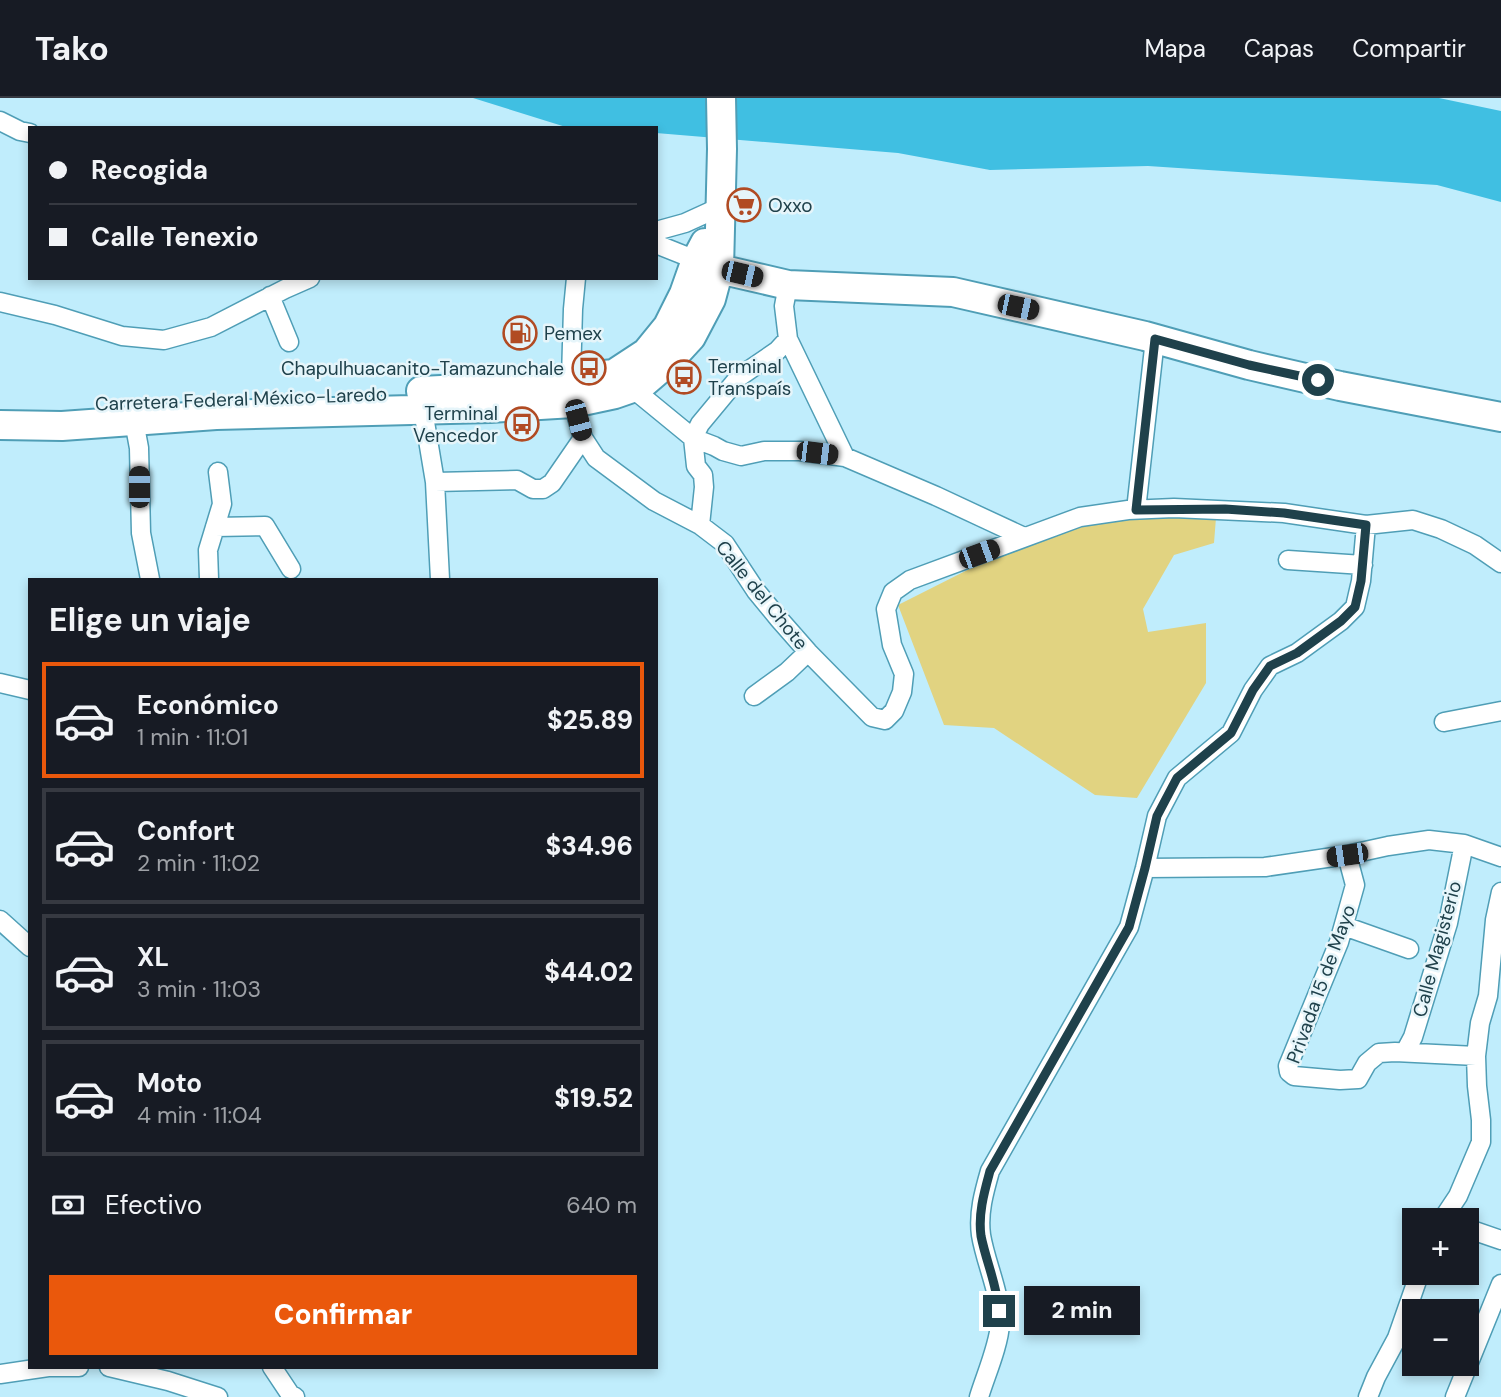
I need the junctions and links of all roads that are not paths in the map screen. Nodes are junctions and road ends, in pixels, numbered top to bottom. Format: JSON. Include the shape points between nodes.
{"nodes":[{"id":1,"x":721,"y":98,"type":"edge"},
{"id":2,"x":0,"y":121,"type":"edge"},
{"id":3,"x":28,"y":133,"type":"edge"},
{"id":4,"x":720,"y":210,"type":"junction"},
{"id":5,"x":658,"y":231,"type":"edge"},
{"id":6,"x":658,"y":245,"type":"edge"},
{"id":7,"x":707,"y":265,"type":"junction"},
{"id":8,"x":306,"y":280,"type":"edge"},
{"id":9,"x":576,"y":280,"type":"edge"},
{"id":10,"x":788,"y":285,"type":"junction"},
{"id":11,"x":270,"y":296,"type":"junction"},
{"id":12,"x":0,"y":302,"type":"edge"},
{"id":13,"x":788,"y":339,"type":"junction"},
{"id":14,"x":1155,"y":339,"type":"junction"},
{"id":15,"x":289,"y":342,"type":"dead end"},
{"id":16,"x":632,"y":388,"type":"junction"},
{"id":17,"x":572,"y":391,"type":"junction"},
{"id":18,"x":0,"y":407,"type":"edge"},
{"id":19,"x":216,"y":408,"type":"junction"},
{"id":20,"x":423,"y":410,"type":"junction"},
{"id":21,"x":1501,"y":417,"type":"edge"},
{"id":22,"x":134,"y":421,"type":"junction"},
{"id":23,"x":0,"y":425,"type":"edge"},
{"id":24,"x":583,"y":438,"type":"junction"},
{"id":25,"x":694,"y":438,"type":"junction"},
{"id":26,"x":845,"y":457,"type":"junction"},
{"id":27,"x":218,"y":472,"type":"dead end"},
{"id":28,"x":435,"y":482,"type":"junction"},
{"id":29,"x":1136,"y":510,"type":"junction"},
{"id":30,"x":700,"y":525,"type":"junction"},
{"id":31,"x":1366,"y":525,"type":"junction"},
{"id":32,"x":215,"y":527,"type":"junction"},
{"id":33,"x":1024,"y":537,"type":"junction"},
{"id":34,"x":1288,"y":560,"type":"dead end"},
{"id":35,"x":1501,"y":563,"type":"edge"},
{"id":36,"x":1363,"y":565,"type":"junction"},
{"id":37,"x":291,"y":569,"type":"dead end"},
{"id":38,"x":150,"y":578,"type":"edge"},
{"id":39,"x":209,"y":578,"type":"edge"},
{"id":40,"x":440,"y":578,"type":"edge"},
{"id":41,"x":808,"y":652,"type":"junction"},
{"id":42,"x":0,"y":683,"type":"edge"},
{"id":43,"x":28,"y":690,"type":"edge"},
{"id":44,"x":754,"y":696,"type":"dead end"},
{"id":45,"x":1501,"y":711,"type":"edge"},
{"id":46,"x":1444,"y":722,"type":"dead end"},
{"id":47,"x":1464,"y":844,"type":"junction"},
{"id":48,"x":1347,"y":855,"type":"junction"},
{"id":49,"x":1501,"y":857,"type":"edge"},
{"id":50,"x":1145,"y":868,"type":"junction"},
{"id":51,"x":1501,"y":892,"type":"edge"},
{"id":52,"x":0,"y":920,"type":"edge"},
{"id":53,"x":1344,"y":926,"type":"junction"},
{"id":54,"x":28,"y":945,"type":"edge"},
{"id":55,"x":1409,"y":948,"type":"dead end"},
{"id":56,"x":1494,"y":998,"type":"edge"},
{"id":57,"x":1405,"y":1052,"type":"junction"},
{"id":58,"x":1476,"y":1056,"type":"junction"},
{"id":59,"x":1450,"y":1208,"type":"edge"},
{"id":60,"x":1479,"y":1232,"type":"edge"},
{"id":61,"x":1501,"y":1240,"type":"edge"},
{"id":62,"x":1501,"y":1284,"type":"edge"},
{"id":63,"x":1415,"y":1285,"type":"edge"},
{"id":64,"x":34,"y":1369,"type":"edge"},
{"id":65,"x":117,"y":1369,"type":"edge"},
{"id":66,"x":273,"y":1369,"type":"edge"},
{"id":67,"x":0,"y":1374,"type":"edge"},
{"id":68,"x":218,"y":1397,"type":"edge"},
{"id":69,"x":295,"y":1397,"type":"edge"},
{"id":70,"x":979,"y":1397,"type":"edge"},
{"id":71,"x":1368,"y":1397,"type":"edge"},
{"id":72,"x":1455,"y":1397,"type":"edge"}],
"edges":[{"from":1,"to":4,"type":"main road","name":"Carretera Federal México-Laredo"},
{"from":2,"to":3,"type":"street"},
{"from":4,"to":5,"type":"street"},
{"from":4,"to":7,"type":"main road","name":"Carretera Federal México-Laredo"},
{"from":6,"to":7,"type":"street"},
{"from":7,"to":10,"type":"main road"},
{"from":7,"to":16,"type":"main road","name":"Carretera Federal México-Laredo","via":[[711,299],[691,337],[641,385]]},
{"from":7,"to":17,"type":"main road","name":"Carretera Federal México-Laredo","via":[[646,353],[614,374]]},
{"from":8,"to":11,"type":"street"},
{"from":9,"to":17,"type":"street","name":"Calle del Chote"},
{"from":10,"to":13,"type":"street","via":[[784,306]]},
{"from":10,"to":14,"type":"main road","via":[[953,292]]},
{"from":11,"to":12,"type":"street","via":[[211,327],[164,340],[122,336]]},
{"from":11,"to":15,"type":"street"},
{"from":13,"to":25,"type":"street","via":[[739,377]]},
{"from":13,"to":26,"type":"street"},
{"from":14,"to":21,"type":"main road","via":[[1288,374]]},
{"from":14,"to":29,"type":"street"},
{"from":16,"to":17,"type":"main road","name":"Carretera Federal México-Laredo","via":[[615,394]]},
{"from":16,"to":25,"type":"street"},
{"from":17,"to":19,"type":"main road","name":"Carretera Federal México-Laredo","via":[[461,389]]},
{"from":17,"to":20,"type":"main road","name":"Carretera Federal México-Laredo","via":[[490,408]]},
{"from":17,"to":24,"type":"street","name":"Calle del Chote"},
{"from":18,"to":19,"type":"main road","name":"Carretera Federal México-Laredo"},
{"from":19,"to":20,"type":"main road","name":"Carretera Federal México-Laredo"},
{"from":19,"to":22,"type":"main road","name":"Carretera Federal México-Laredo"},
{"from":20,"to":28,"type":"street"},
{"from":22,"to":23,"type":"main road","name":"Carretera Federal México-Laredo"},
{"from":22,"to":38,"type":"street","via":[[141,533]]},
{"from":24,"to":28,"type":"street","via":[[543,489],[517,480]]},
{"from":24,"to":30,"type":"street","name":"Calle del Chote","via":[[596,458],[654,501]]},
{"from":25,"to":26,"type":"street","via":[[741,456],[800,451]]},
{"from":25,"to":30,"type":"street","via":[[696,466],[704,487]]},
{"from":26,"to":33,"type":"street"},
{"from":27,"to":32,"type":"street","via":[[222,504]]},
{"from":28,"to":40,"type":"street"},
{"from":29,"to":31,"type":"street","via":[[1225,509]]},
{"from":29,"to":33,"type":"street","via":[[1080,517]]},
{"from":30,"to":41,"type":"street","name":"Calle del Chote","via":[[724,544],[756,591]]},
{"from":31,"to":35,"type":"street","via":[[1413,520],[1475,545]]},
{"from":31,"to":36,"type":"street"},
{"from":32,"to":37,"type":"street","via":[[265,526]]},
{"from":32,"to":39,"type":"street","via":[[208,550]]},
{"from":33,"to":41,"type":"street","name":"Calle del Chote","via":[[910,580],[893,592],[886,609],[892,645],[904,674],[902,692],[885,720],[872,717]]},
{"from":34,"to":36,"type":"street"},
{"from":36,"to":50,"type":"street","via":[[1355,607],[1297,653],[1270,666],[1231,733],[1177,778],[1157,816]]},
{"from":41,"to":44,"type":"street"},
{"from":42,"to":43,"type":"street"},
{"from":45,"to":46,"type":"street"},
{"from":47,"to":48,"type":"street","via":[[1429,840]]},
{"from":47,"to":49,"type":"street"},
{"from":47,"to":57,"type":"street","name":"Calle Magisterio","via":[[1448,923]]},
{"from":48,"to":50,"type":"street","via":[[1265,867]]},
{"from":48,"to":53,"type":"street","name":"Privada 15 de Mayo","via":[[1355,885]]},
{"from":50,"to":70,"type":"street","via":[[1129,927],[990,1171],[981,1205],[981,1233],[998,1296],[1000,1325]]},
{"from":51,"to":56,"type":"street","via":[[1495,920]]},
{"from":52,"to":54,"type":"street"},
{"from":53,"to":55,"type":"street"},
{"from":53,"to":57,"type":"street","name":"Privada 15 de Mayo","via":[[1288,1066],[1290,1072],[1294,1076],[1358,1079],[1367,1063],[1380,1054]]},
{"from":56,"to":58,"type":"street","via":[[1480,1023]]},
{"from":57,"to":58,"type":"street"},
{"from":58,"to":59,"type":"street","via":[[1481,1142]]},
{"from":60,"to":61,"type":"street"},
{"from":62,"to":72,"type":"street"},
{"from":63,"to":71,"type":"street","via":[[1397,1338]]},
{"from":64,"to":67,"type":"street"},
{"from":65,"to":68,"type":"street"},
{"from":66,"to":69,"type":"street"}]}
